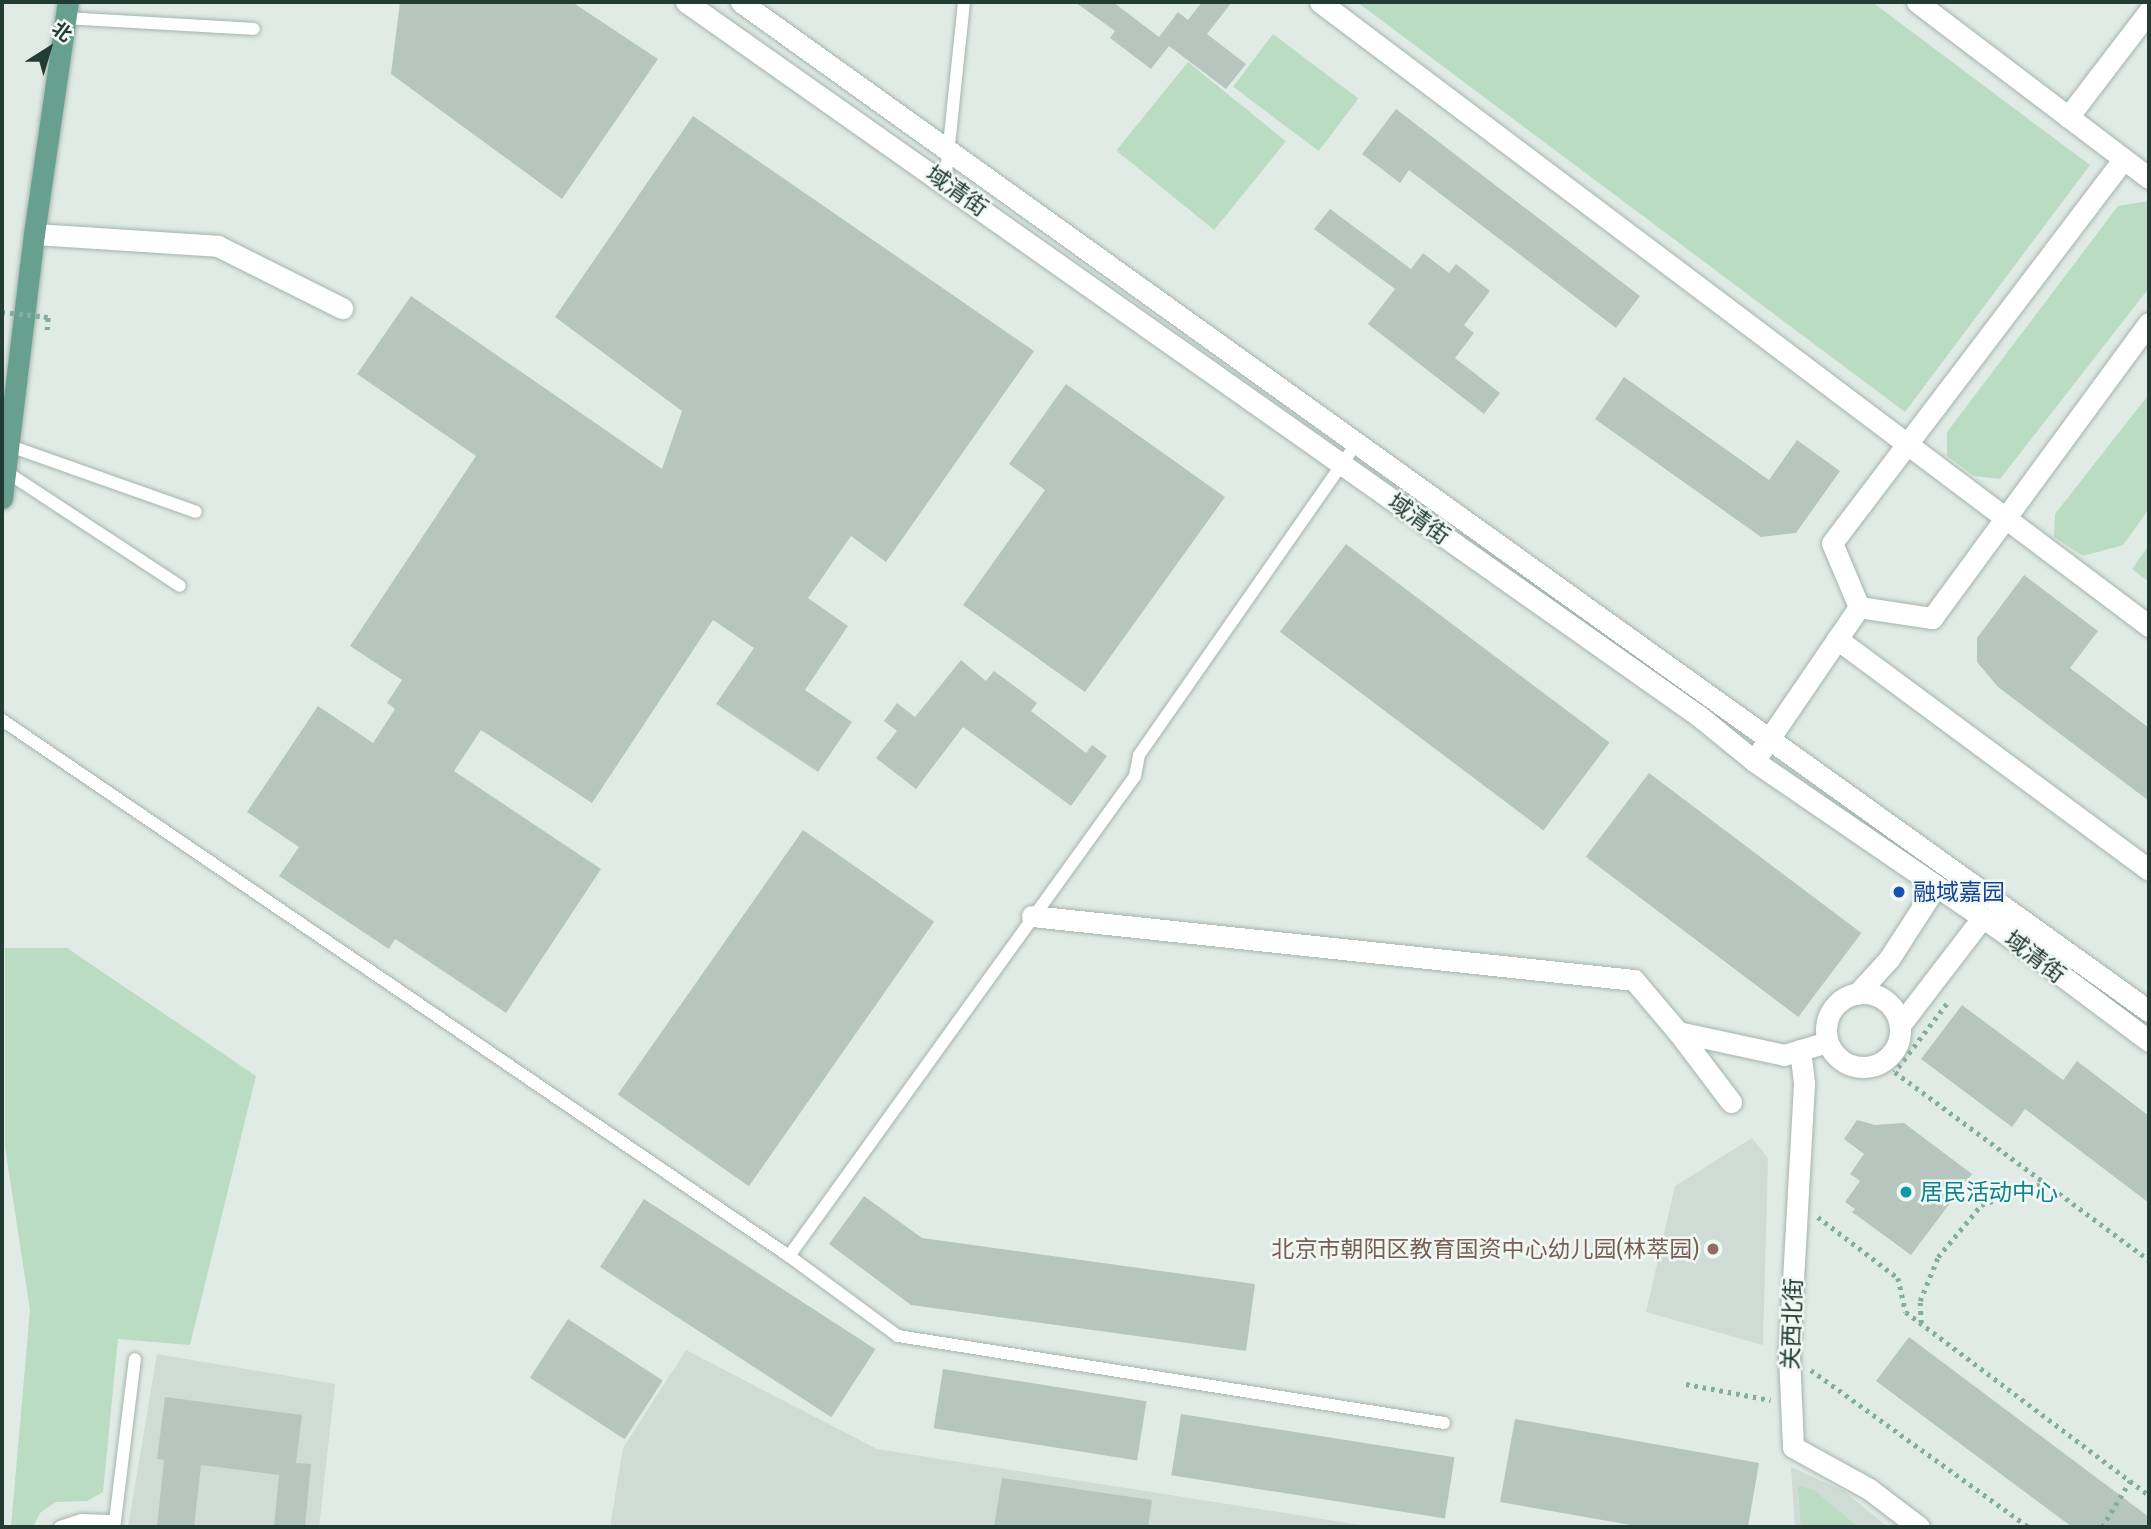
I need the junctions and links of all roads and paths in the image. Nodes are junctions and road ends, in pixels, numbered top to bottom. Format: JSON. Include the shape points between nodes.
{"nodes":[{"id":1,"x":686,"y":2,"type":"edge"},
{"id":2,"x":741,"y":2,"type":"edge"},
{"id":3,"x":964,"y":2,"type":"edge"},
{"id":4,"x":1320,"y":2,"type":"edge"},
{"id":5,"x":1917,"y":2,"type":"edge"},
{"id":6,"x":67,"y":10,"type":"edge"},
{"id":7,"x":2149,"y":11,"type":"edge"},
{"id":8,"x":254,"y":29,"type":"dead end"},
{"id":9,"x":2068,"y":117,"type":"junction"},
{"id":10,"x":949,"y":151,"type":"junction"},
{"id":11,"x":2124,"y":159,"type":"junction"},
{"id":12,"x":2149,"y":178,"type":"edge"},
{"id":13,"x":945,"y":183,"type":"junction"},
{"id":14,"x":34,"y":234,"type":"junction"},
{"id":15,"x":342,"y":308,"type":"dead end"},
{"id":16,"x":2,"y":313,"type":"edge"},
{"id":17,"x":48,"y":317,"type":"dead end"},
{"id":18,"x":2149,"y":323,"type":"edge"},
{"id":19,"x":1357,"y":443,"type":"junction"},
{"id":20,"x":1908,"y":444,"type":"junction"},
{"id":21,"x":10,"y":446,"type":"junction"},
{"id":22,"x":1342,"y":464,"type":"junction"},
{"id":23,"x":5,"y":471,"type":"junction"},
{"id":24,"x":2,"y":498,"type":"edge"},
{"id":25,"x":196,"y":512,"type":"dead end"},
{"id":26,"x":2006,"y":518,"type":"junction"},
{"id":27,"x":180,"y":586,"type":"dead end"},
{"id":28,"x":1859,"y":607,"type":"junction"},
{"id":29,"x":2149,"y":626,"type":"edge"},
{"id":30,"x":1837,"y":639,"type":"junction"},
{"id":31,"x":2,"y":720,"type":"edge"},
{"id":32,"x":1769,"y":739,"type":"junction"},
{"id":33,"x":1754,"y":761,"type":"junction"},
{"id":34,"x":2149,"y":870,"type":"edge"},
{"id":35,"x":1937,"y":886,"type":"junction"},
{"id":36,"x":1032,"y":916,"type":"junction"},
{"id":37,"x":1982,"y":918,"type":"junction"},
{"id":38,"x":1857,"y":994,"type":"junction"},
{"id":39,"x":1947,"y":1004,"type":"dead end"},
{"id":40,"x":2149,"y":1011,"type":"edge"},
{"id":41,"x":1900,"y":1025,"type":"junction"},
{"id":42,"x":1678,"y":1032,"type":"junction"},
{"id":43,"x":2149,"y":1041,"type":"edge"},
{"id":44,"x":1827,"y":1042,"type":"junction"},
{"id":45,"x":1800,"y":1050,"type":"junction"},
{"id":46,"x":1731,"y":1102,"type":"dead end"},
{"id":47,"x":2046,"y":1183,"type":"junction"},
{"id":48,"x":1797,"y":1202,"type":"junction"},
{"id":49,"x":789,"y":1256,"type":"junction"},
{"id":50,"x":2149,"y":1259,"type":"edge"},
{"id":51,"x":1921,"y":1323,"type":"junction"},
{"id":52,"x":1789,"y":1355,"type":"junction"},
{"id":53,"x":135,"y":1359,"type":"dead end"},
{"id":54,"x":1686,"y":1384,"type":"dead end"},
{"id":55,"x":1791,"y":1404,"type":"junction"},
{"id":56,"x":1444,"y":1423,"type":"dead end"},
{"id":57,"x":2130,"y":1480,"type":"junction"},
{"id":58,"x":2149,"y":1495,"type":"edge"},
{"id":59,"x":115,"y":1524,"type":"edge"},
{"id":60,"x":60,"y":1527,"type":"edge"},
{"id":61,"x":1919,"y":1527,"type":"edge"},
{"id":62,"x":2029,"y":1527,"type":"edge"},
{"id":63,"x":2102,"y":1527,"type":"edge"}],
"edges":[{"from":1,"to":13,"type":"street","name":"域清街"},
{"from":2,"to":10,"type":"street","name":"域清街"},
{"from":3,"to":10,"type":"lane"},
{"from":4,"to":20,"type":"street"},
{"from":5,"to":9,"type":"street"},
{"from":6,"to":8,"type":"lane"},
{"from":6,"to":14,"type":"main road"},
{"from":7,"to":9,"type":"street"},
{"from":9,"to":11,"type":"street"},
{"from":10,"to":13,"type":"lane"},
{"from":10,"to":19,"type":"street","name":"域清街"},
{"from":11,"to":12,"type":"street"},
{"from":11,"to":20,"type":"street"},
{"from":13,"to":22,"type":"street","name":"域清街"},
{"from":14,"to":15,"type":"street","via":[[218,246]]},
{"from":14,"to":21,"type":"main road"},
{"from":16,"to":17,"type":"path","bridge":true},
{"from":18,"to":26,"type":"street"},
{"from":19,"to":22,"type":"lane"},
{"from":19,"to":32,"type":"street","name":"域清街"},
{"from":20,"to":26,"type":"street"},
{"from":20,"to":28,"type":"street","via":[[1832,543]]},
{"from":21,"to":23,"type":"main road"},
{"from":21,"to":25,"type":"lane"},
{"from":22,"to":33,"type":"street","name":"域清街","via":[[1699,716]]},
{"from":22,"to":36,"type":"lane","via":[[1139,755],[1135,776]]},
{"from":23,"to":24,"type":"main road"},
{"from":23,"to":27,"type":"lane"},
{"from":26,"to":28,"type":"street","via":[[1932,618]]},
{"from":26,"to":29,"type":"street"},
{"from":28,"to":30,"type":"street"},
{"from":30,"to":32,"type":"street"},
{"from":30,"to":34,"type":"street"},
{"from":31,"to":49,"type":"lane"},
{"from":32,"to":33,"type":"street"},
{"from":32,"to":40,"type":"street","name":"域清街"},
{"from":33,"to":35,"type":"street","name":"域清街"},
{"from":35,"to":37,"type":"street","name":"域清街"},
{"from":35,"to":38,"type":"street","via":[[1889,958]]},
{"from":36,"to":42,"type":"street","via":[[1634,980]]},
{"from":36,"to":49,"type":"lane"},
{"from":37,"to":41,"type":"street"},
{"from":37,"to":43,"type":"street","name":"域清街"},
{"from":38,"to":41,"type":"street","via":[[1878,996],[1888,1003]]},
{"from":38,"to":44,"type":"street","via":[[1833,1007],[1825,1030]]},
{"from":39,"to":47,"type":"path","via":[[1895,1072]]},
{"from":41,"to":44,"type":"street","via":[[1896,1049],[1877,1065],[1852,1066],[1841,1061]]},
{"from":42,"to":45,"type":"street","via":[[1784,1055]]},
{"from":42,"to":46,"type":"street"},
{"from":44,"to":45,"type":"street"},
{"from":45,"to":48,"type":"street","name":"关西北街","via":[[1804,1084]]},
{"from":47,"to":50,"type":"path"},
{"from":47,"to":51,"type":"path","via":[[1981,1205],[1938,1257],[1920,1301]]},
{"from":48,"to":51,"type":"path","via":[[1898,1278],[1906,1312]]},
{"from":48,"to":52,"type":"street","name":"关西北街"},
{"from":49,"to":56,"type":"lane","via":[[898,1336]]},
{"from":51,"to":57,"type":"path"},
{"from":52,"to":55,"type":"street","name":"关西北街"},
{"from":52,"to":62,"type":"path"},
{"from":53,"to":59,"type":"lane"},
{"from":54,"to":55,"type":"path"},
{"from":55,"to":61,"type":"street","name":"关西北街","via":[[1793,1447],[1869,1489]]},
{"from":57,"to":58,"type":"path"},
{"from":57,"to":63,"type":"path"},
{"from":59,"to":60,"type":"lane","via":[[81,1520]]}]}
